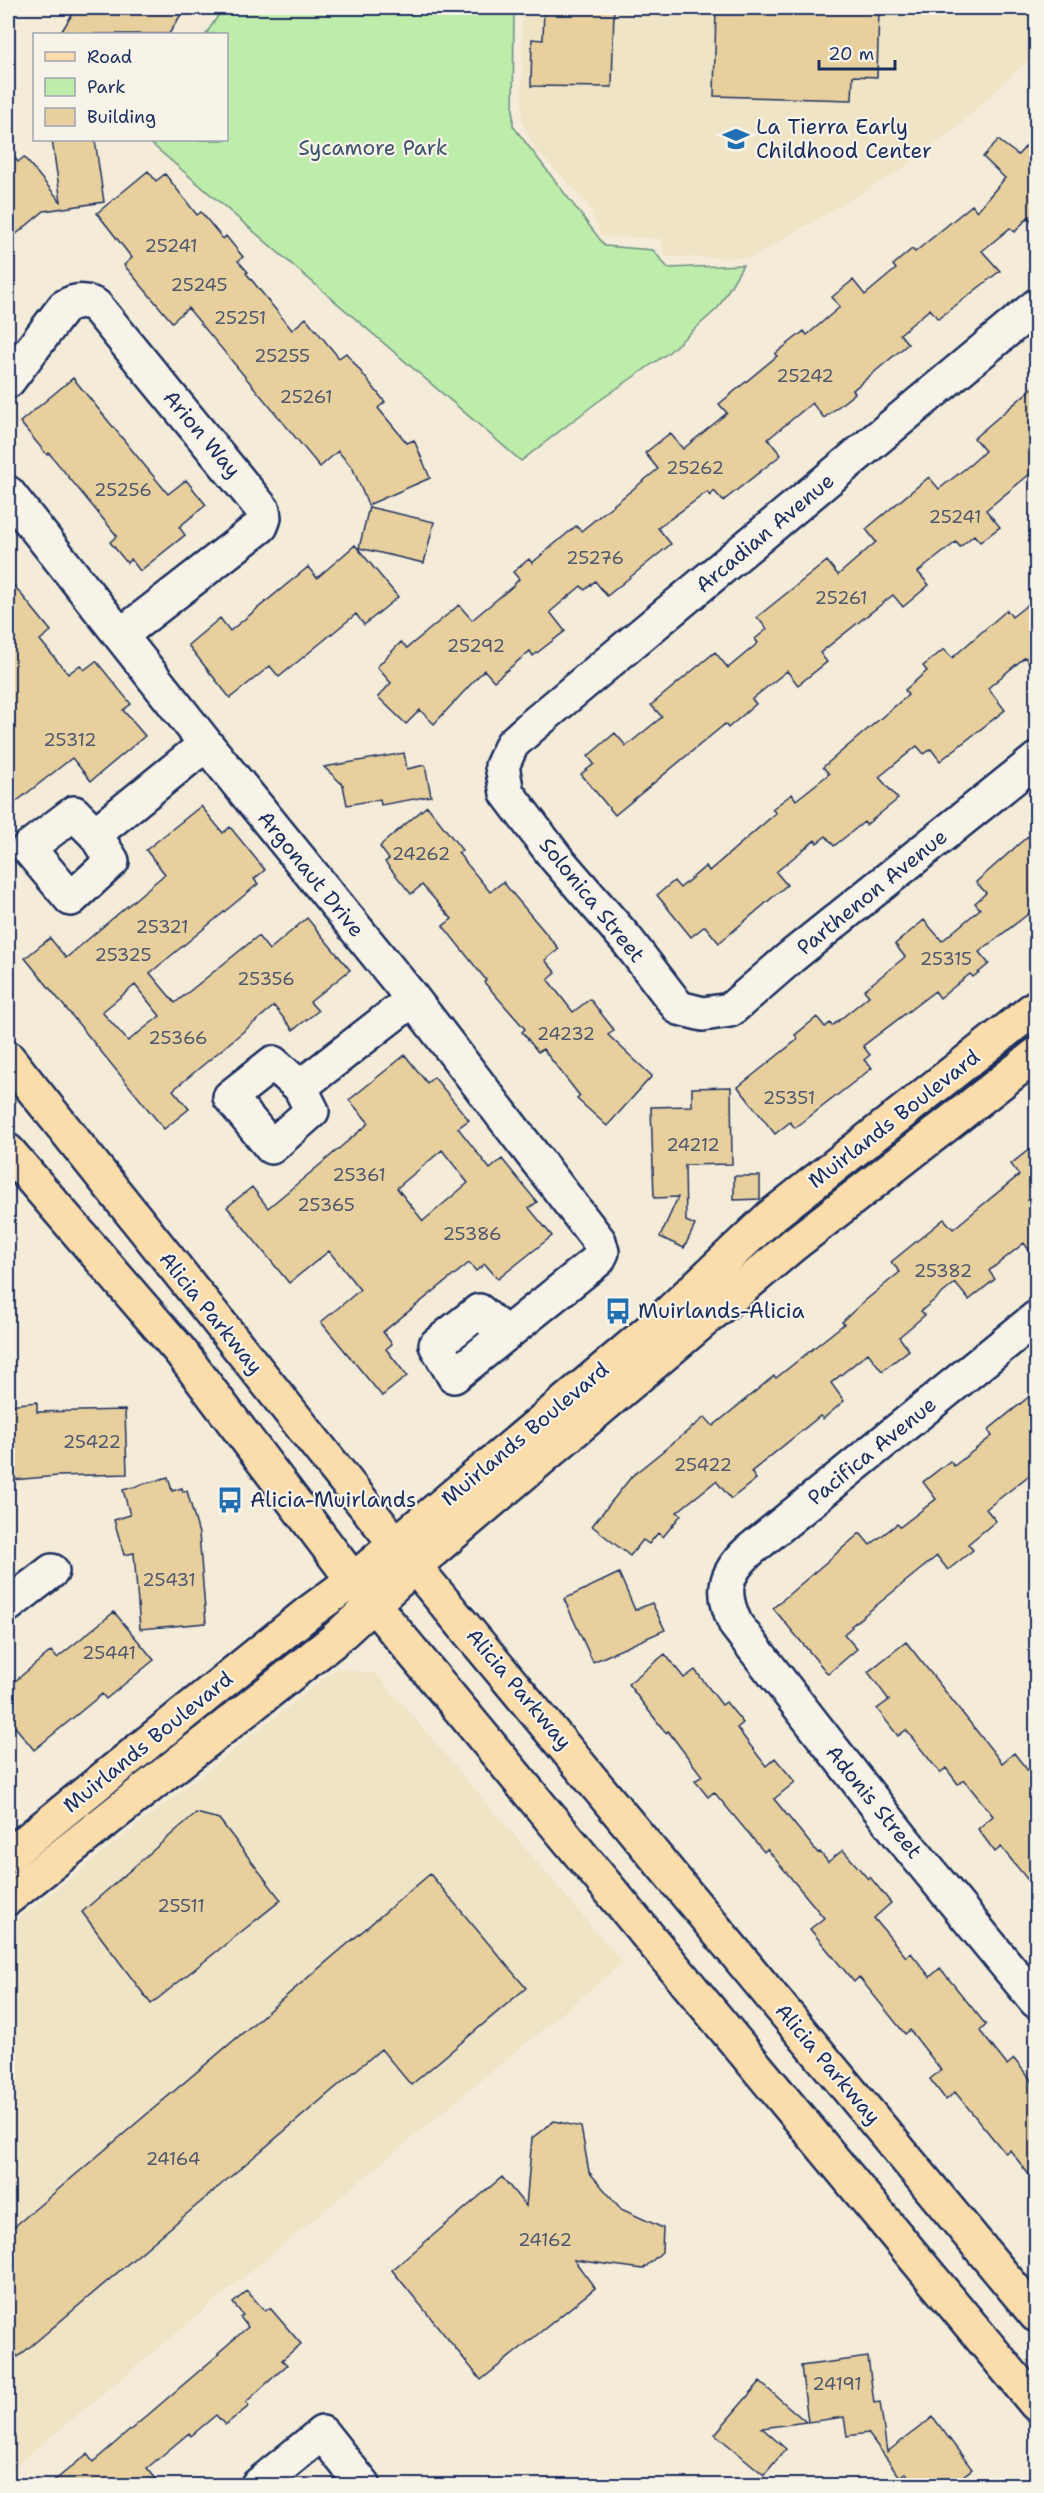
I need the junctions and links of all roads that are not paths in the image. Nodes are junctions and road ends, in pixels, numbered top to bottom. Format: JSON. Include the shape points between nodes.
{"nodes":[{"id":1,"x":1036,"y":306,"type":"edge"},
{"id":2,"x":8,"y":381,"type":"edge"},
{"id":3,"x":8,"y":493,"type":"edge"},
{"id":4,"x":121,"y":635,"type":"junction"},
{"id":5,"x":206,"y":744,"type":"junction"},
{"id":6,"x":1036,"y":760,"type":"edge"},
{"id":7,"x":502,"y":766,"type":"joint"},
{"id":8,"x":95,"y":834,"type":"dead end"},
{"id":9,"x":412,"y":999,"type":"junction"},
{"id":10,"x":1036,"y":1007,"type":"edge"},
{"id":11,"x":704,"y":1014,"type":"joint"},
{"id":12,"x":1036,"y":1055,"type":"edge"},
{"id":13,"x":8,"y":1058,"type":"edge"},
{"id":14,"x":300,"y":1086,"type":"dead end"},
{"id":15,"x":8,"y":1150,"type":"edge"},
{"id":16,"x":1036,"y":1318,"type":"edge"},
{"id":17,"x":506,"y":1334,"type":"dead end"},
{"id":18,"x":406,"y":1554,"type":"junction"},
{"id":19,"x":52,"y":1571,"type":"dead end"},
{"id":20,"x":363,"y":1592,"type":"junction"},
{"id":21,"x":726,"y":1595,"type":"joint"},
{"id":22,"x":8,"y":1605,"type":"edge"},
{"id":23,"x":8,"y":1856,"type":"edge"},
{"id":24,"x":8,"y":1898,"type":"edge"},
{"id":25,"x":1036,"y":2001,"type":"edge"},
{"id":26,"x":1036,"y":2315,"type":"edge"},
{"id":27,"x":1036,"y":2404,"type":"edge"},
{"id":28,"x":257,"y":2486,"type":"edge"},
{"id":29,"x":364,"y":2486,"type":"edge"}],
"edges":[{"from":1,"to":7,"type":"street","name":"Arcadian Avenue","via":[[532,726],[512,744]]},
{"from":2,"to":4,"type":"street","name":"Arion Way","via":[[64,307],[81,301],[96,306],[263,510],[261,526]]},
{"from":3,"to":4,"type":"street","name":"Argonaut Drive"},
{"from":4,"to":5,"type":"street","name":"Argonaut Drive"},
{"from":5,"to":8,"type":"street"},
{"from":5,"to":9,"type":"street","name":"Argonaut Drive"},
{"from":6,"to":11,"type":"street","name":"Parthenon Avenue","via":[[730,1010]]},
{"from":7,"to":11,"type":"street","name":"Solonica Street","via":[[507,793],[556,858],[680,1008]]},
{"from":9,"to":14,"type":"street"},
{"from":9,"to":17,"type":"street","name":"Argonaut Drive","via":[[599,1241],[602,1252],[598,1260]]},
{"from":10,"to":18,"type":"main road","name":"Muirlands Boulevard","via":[[770,1216]]},
{"from":12,"to":18,"type":"main road","name":"Muirlands Boulevard"},
{"from":13,"to":18,"type":"main road","name":"Alicia Parkway"},
{"from":15,"to":20,"type":"main road","via":[[180,1351]]},
{"from":16,"to":21,"type":"street","name":"Pacifica Avenue","via":[[748,1551],[731,1571]]},
{"from":18,"to":20,"type":"main road","name":"Muirlands Boulevard"},
{"from":18,"to":26,"type":"main road","name":"Alicia Parkway"},
{"from":19,"to":22,"type":"street"},
{"from":20,"to":23,"type":"main road","name":"Muirlands Boulevard","via":[[308,1613]]},
{"from":20,"to":24,"type":"main road","name":"Muirlands Boulevard","via":[[333,1641]]},
{"from":20,"to":27,"type":"main road"},
{"from":21,"to":25,"type":"street","name":"Adonis Street","via":[[736,1625],[902,1838]]},
{"from":28,"to":29,"type":"street","via":[[322,2433]]}]}
